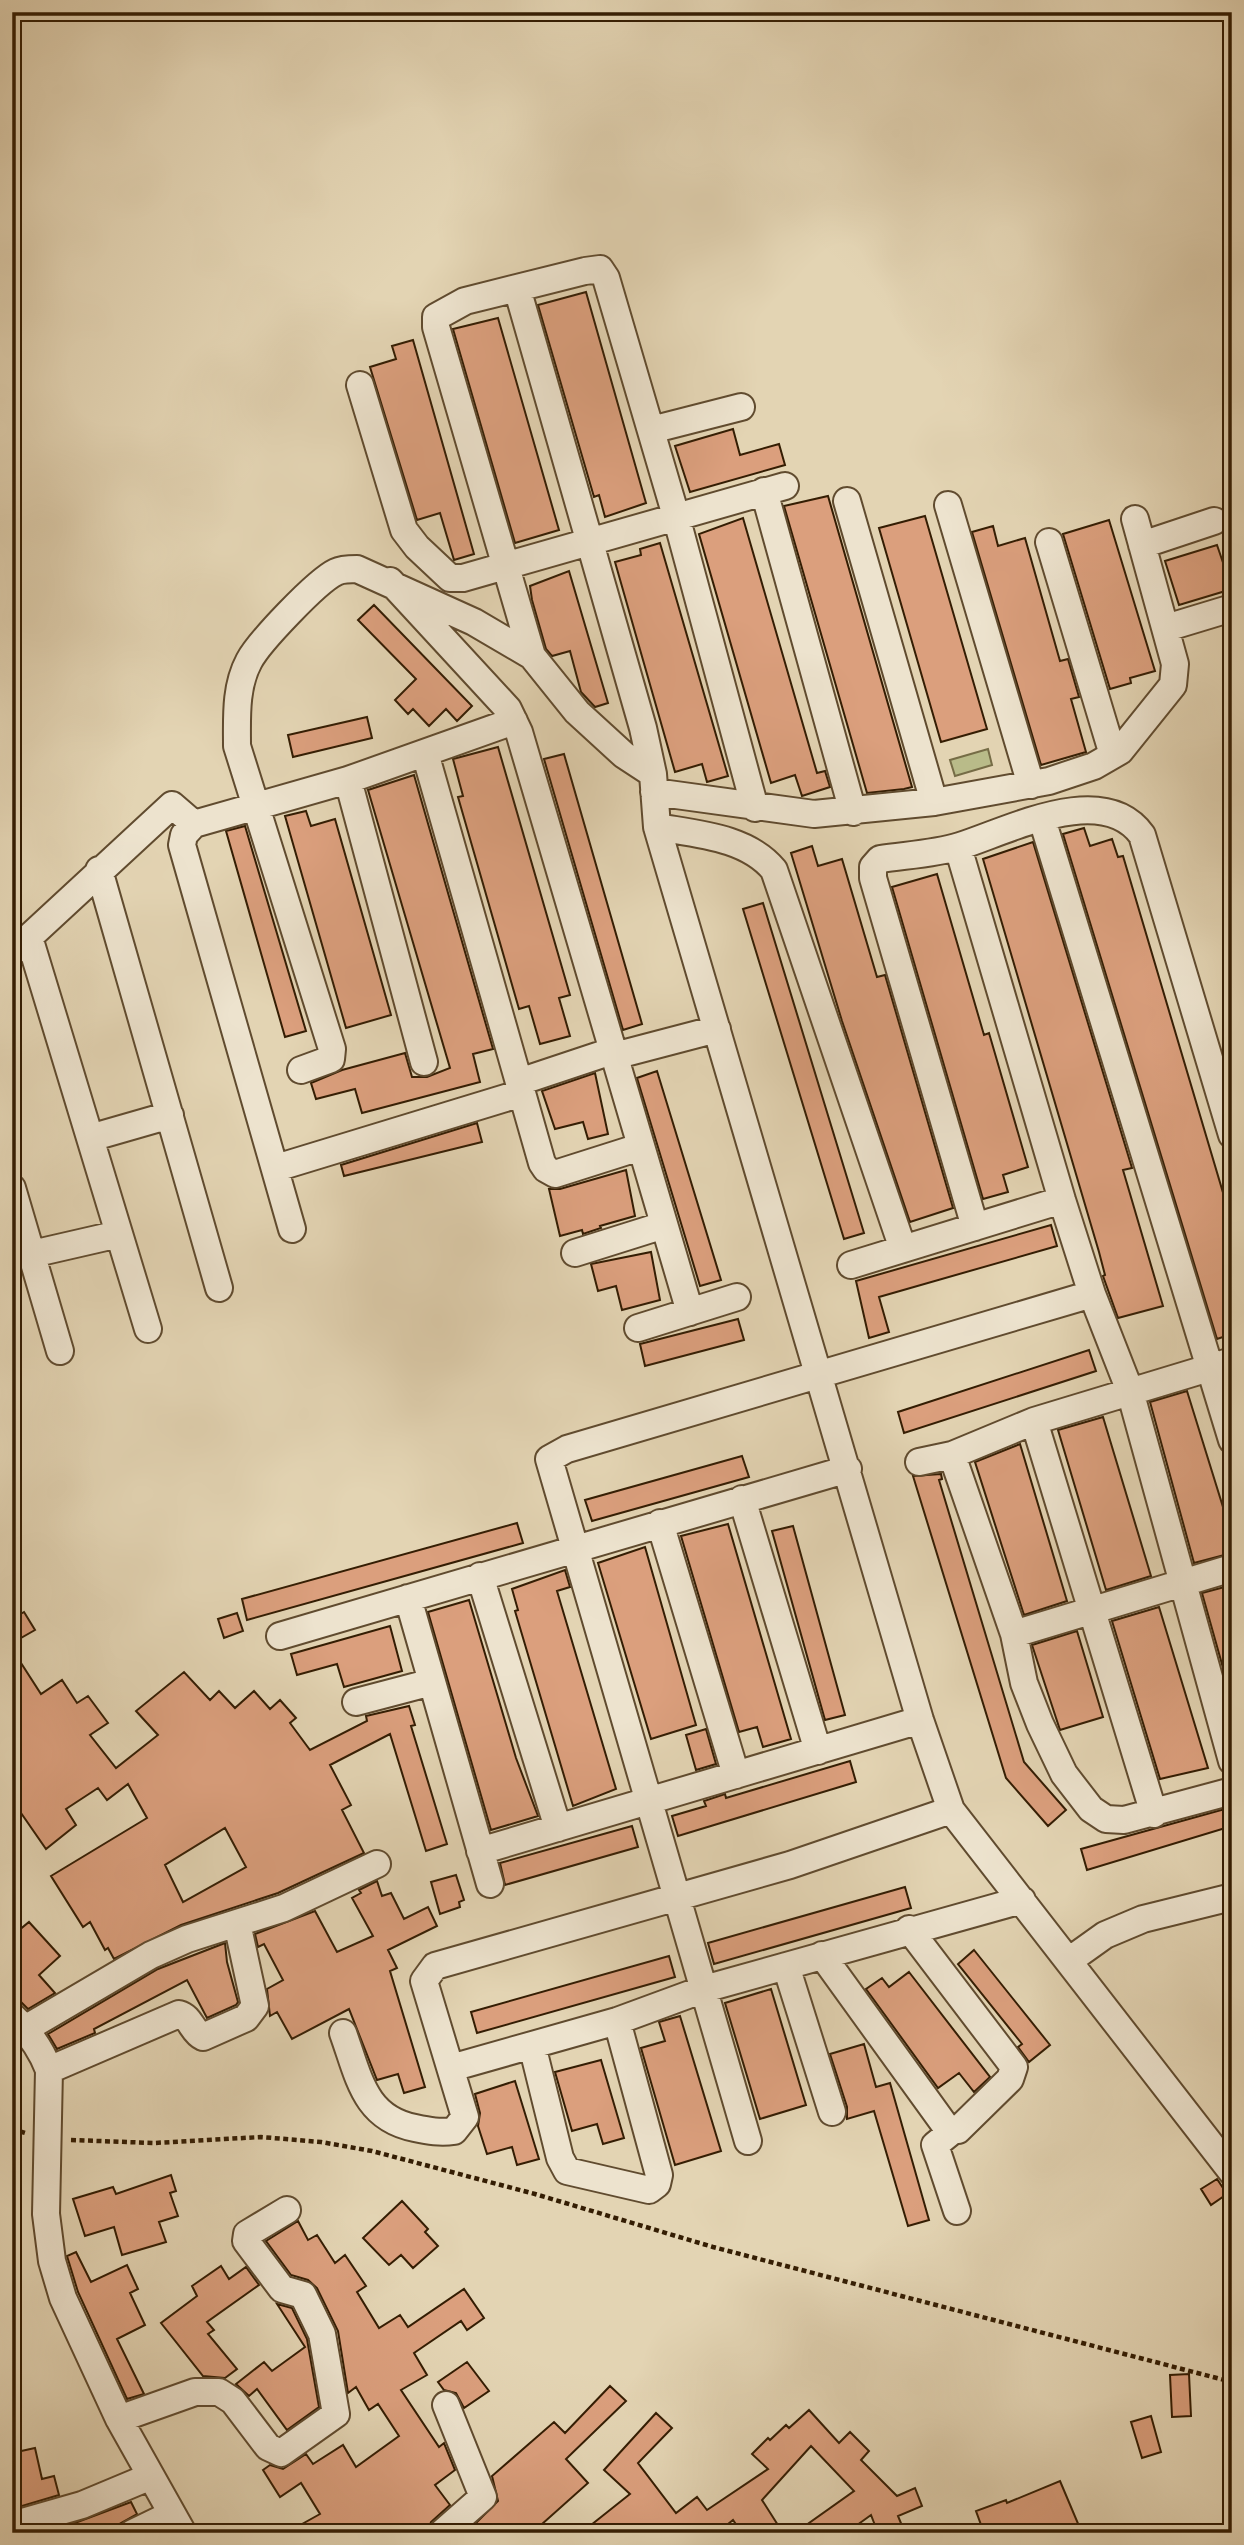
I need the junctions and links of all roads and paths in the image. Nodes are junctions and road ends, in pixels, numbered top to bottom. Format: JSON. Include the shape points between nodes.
{"nodes":[{"id":1,"x":517,"y":288,"type":"junction"},
{"id":2,"x":360,"y":385,"type":"dead end"},
{"id":3,"x":741,"y":407,"type":"dead end"},
{"id":4,"x":651,"y":430,"type":"junction"},
{"id":5,"x":847,"y":501,"type":"dead end"},
{"id":6,"x":948,"y":505,"type":"dead end"},
{"id":7,"x":676,"y":516,"type":"junction"},
{"id":8,"x":1135,"y":519,"type":"dead end"},
{"id":9,"x":1214,"y":521,"type":"dead end"},
{"id":10,"x":590,"y":541,"type":"junction"},
{"id":11,"x":1049,"y":542,"type":"dead end"},
{"id":12,"x":1142,"y":545,"type":"junction"},
{"id":13,"x":504,"y":566,"type":"junction"},
{"id":14,"x":390,"y":582,"type":"junction"},
{"id":15,"x":1232,"y":608,"type":"edge"},
{"id":16,"x":1166,"y":628,"type":"junction"},
{"id":17,"x":532,"y":656,"type":"junction"},
{"id":18,"x":514,"y":721,"type":"junction"},
{"id":19,"x":425,"y":753,"type":"junction"},
{"id":20,"x":1113,"y":755,"type":"junction"},
{"id":21,"x":348,"y":780,"type":"junction"},
{"id":22,"x":654,"y":783,"type":"junction"},
{"id":23,"x":1031,"y":785,"type":"junction"},
{"id":24,"x":934,"y":802,"type":"junction"},
{"id":25,"x":257,"y":808,"type":"junction"},
{"id":26,"x":755,"y":808,"type":"junction"},
{"id":27,"x":853,"y":812,"type":"junction"},
{"id":28,"x":1042,"y":819,"type":"junction"},
{"id":29,"x":194,"y":824,"type":"junction"},
{"id":30,"x":657,"y":827,"type":"junction"},
{"id":31,"x":958,"y":847,"type":"junction"},
{"id":32,"x":99,"y":870,"type":"junction"},
{"id":33,"x":21,"y":945,"type":"edge"},
{"id":34,"x":717,"y":1029,"type":"junction"},
{"id":35,"x":613,"y":1054,"type":"junction"},
{"id":36,"x":424,"y":1062,"type":"dead end"},
{"id":37,"x":301,"y":1070,"type":"dead end"},
{"id":38,"x":520,"y":1088,"type":"junction"},
{"id":39,"x":170,"y":1115,"type":"junction"},
{"id":40,"x":1232,"y":1135,"type":"edge"},
{"id":41,"x":90,"y":1138,"type":"junction"},
{"id":42,"x":640,"y":1147,"type":"junction"},
{"id":43,"x":276,"y":1168,"type":"junction"},
{"id":44,"x":12,"y":1188,"type":"edge"},
{"id":45,"x":1062,"y":1200,"type":"junction"},
{"id":46,"x":664,"y":1225,"type":"junction"},
{"id":47,"x":975,"y":1227,"type":"junction"},
{"id":48,"x":292,"y":1228,"type":"dead end"},
{"id":49,"x":119,"y":1234,"type":"junction"},
{"id":50,"x":903,"y":1249,"type":"junction"},
{"id":51,"x":575,"y":1253,"type":"dead end"},
{"id":52,"x":32,"y":1254,"type":"junction"},
{"id":53,"x":851,"y":1265,"type":"dead end"},
{"id":54,"x":219,"y":1287,"type":"dead end"},
{"id":55,"x":1092,"y":1294,"type":"junction"},
{"id":56,"x":737,"y":1297,"type":"dead end"},
{"id":57,"x":690,"y":1312,"type":"junction"},
{"id":58,"x":638,"y":1328,"type":"dead end"},
{"id":59,"x":148,"y":1329,"type":"dead end"},
{"id":60,"x":61,"y":1350,"type":"dead end"},
{"id":61,"x":1222,"y":1364,"type":"edge"},
{"id":62,"x":820,"y":1374,"type":"junction"},
{"id":63,"x":1130,"y":1391,"type":"junction"},
{"id":64,"x":1034,"y":1421,"type":"junction"},
{"id":65,"x":1232,"y":1440,"type":"edge"},
{"id":66,"x":952,"y":1455,"type":"junction"},
{"id":67,"x":919,"y":1462,"type":"dead end"},
{"id":68,"x":848,"y":1469,"type":"junction"},
{"id":69,"x":742,"y":1499,"type":"junction"},
{"id":70,"x":660,"y":1522,"type":"junction"},
{"id":71,"x":574,"y":1547,"type":"junction"},
{"id":72,"x":1232,"y":1568,"type":"edge"},
{"id":73,"x":480,"y":1576,"type":"junction"},
{"id":74,"x":1184,"y":1585,"type":"junction"},
{"id":75,"x":408,"y":1598,"type":"junction"},
{"id":76,"x":1094,"y":1611,"type":"junction"},
{"id":77,"x":1014,"y":1634,"type":"junction"},
{"id":78,"x":280,"y":1636,"type":"dead end"},
{"id":79,"x":432,"y":1682,"type":"junction"},
{"id":80,"x":356,"y":1702,"type":"dead end"},
{"id":81,"x":920,"y":1720,"type":"junction"},
{"id":82,"x":818,"y":1751,"type":"junction"},
{"id":83,"x":1232,"y":1760,"type":"edge"},
{"id":84,"x":736,"y":1775,"type":"junction"},
{"id":85,"x":1232,"y":1791,"type":"edge"},
{"id":86,"x":647,"y":1801,"type":"junction"},
{"id":87,"x":951,"y":1810,"type":"junction"},
{"id":88,"x":1154,"y":1814,"type":"junction"},
{"id":89,"x":558,"y":1828,"type":"junction"},
{"id":90,"x":480,"y":1851,"type":"junction"},
{"id":91,"x":377,"y":1864,"type":"dead end"},
{"id":92,"x":490,"y":1884,"type":"dead end"},
{"id":93,"x":678,"y":1897,"type":"junction"},
{"id":94,"x":1232,"y":1897,"type":"edge"},
{"id":95,"x":1022,"y":1900,"type":"junction"},
{"id":96,"x":237,"y":1923,"type":"junction"},
{"id":97,"x":909,"y":1929,"type":"junction"},
{"id":98,"x":822,"y":1955,"type":"junction"},
{"id":99,"x":1070,"y":1960,"type":"junction"},
{"id":100,"x":786,"y":1966,"type":"junction"},
{"id":101,"x":704,"y":1989,"type":"junction"},
{"id":102,"x":618,"y":2021,"type":"junction"},
{"id":103,"x":19,"y":2022,"type":"edge"},
{"id":104,"x":343,"y":2033,"type":"dead end"},
{"id":105,"x":532,"y":2045,"type":"junction"},
{"id":106,"x":451,"y":2067,"type":"junction"},
{"id":107,"x":49,"y":2070,"type":"junction"},
{"id":108,"x":832,"y":2112,"type":"dead end"},
{"id":109,"x":951,"y":2132,"type":"junction"},
{"id":110,"x":46,"y":2140,"type":"junction"},
{"id":111,"x":748,"y":2140,"type":"dead end"},
{"id":112,"x":1232,"y":2172,"type":"edge"},
{"id":113,"x":287,"y":2210,"type":"dead end"},
{"id":114,"x":957,"y":2211,"type":"dead end"},
{"id":115,"x":1232,"y":2382,"type":"edge"},
{"id":116,"x":446,"y":2405,"type":"dead end"},
{"id":117,"x":119,"y":2419,"type":"junction"},
{"id":118,"x":149,"y":2477,"type":"junction"},
{"id":119,"x":178,"y":2523,"type":"edge"},
{"id":120,"x":12,"y":2525,"type":"edge"},
{"id":121,"x":133,"y":2533,"type":"edge"},
{"id":122,"x":442,"y":2533,"type":"edge"}],
"edges":[{"from":1,"to":4,"type":"street","via":[[600,269],[612,293]]},
{"from":1,"to":10,"type":"street"},
{"from":1,"to":13,"type":"street","via":[[465,301],[436,317]]},
{"from":2,"to":13,"type":"street","via":[[397,513],[417,547],[450,578]]},
{"from":3,"to":4,"type":"street"},
{"from":4,"to":7,"type":"street"},
{"from":5,"to":24,"type":"street"},
{"from":6,"to":23,"type":"street"},
{"from":7,"to":10,"type":"street"},
{"from":7,"to":26,"type":"street"},
{"from":7,"to":27,"type":"street","via":[[775,489]]},
{"from":8,"to":12,"type":"street"},
{"from":9,"to":12,"type":"street"},
{"from":10,"to":13,"type":"street"},
{"from":10,"to":22,"type":"street"},
{"from":11,"to":20,"type":"street"},
{"from":12,"to":16,"type":"street"},
{"from":13,"to":17,"type":"street"},
{"from":14,"to":17,"type":"street"},
{"from":14,"to":18,"type":"street","via":[[470,666]]},
{"from":14,"to":25,"type":"street","via":[[357,569],[338,570],[264,640],[249,661],[238,696],[237,746]]},
{"from":15,"to":16,"type":"street"},
{"from":16,"to":20,"type":"street","via":[[1175,664],[1174,685]]},
{"from":17,"to":22,"type":"street","via":[[577,712]]},
{"from":18,"to":19,"type":"street"},
{"from":18,"to":35,"type":"street"},
{"from":19,"to":21,"type":"street"},
{"from":19,"to":38,"type":"street"},
{"from":20,"to":23,"type":"street","via":[[1094,766]]},
{"from":21,"to":25,"type":"street"},
{"from":21,"to":36,"type":"street"},
{"from":22,"to":26,"type":"street"},
{"from":22,"to":30,"type":"street"},
{"from":23,"to":24,"type":"street"},
{"from":24,"to":27,"type":"street"},
{"from":25,"to":29,"type":"street"},
{"from":25,"to":37,"type":"street","via":[[332,1049],[331,1059]]},
{"from":26,"to":27,"type":"street","via":[[814,814]]},
{"from":28,"to":31,"type":"street"},
{"from":28,"to":40,"type":"street","via":[[1081,809],[1113,813],[1132,822],[1142,835]]},
{"from":28,"to":61,"type":"street"},
{"from":29,"to":32,"type":"street","via":[[172,804]]},
{"from":29,"to":43,"type":"street","via":[[182,845]]},
{"from":30,"to":34,"type":"street"},
{"from":30,"to":50,"type":"street","via":[[715,837],[755,853],[774,870]]},
{"from":31,"to":45,"type":"street"},
{"from":31,"to":47,"type":"street","via":[[880,859],[873,867],[873,878]]},
{"from":32,"to":33,"type":"street"},
{"from":32,"to":39,"type":"street"},
{"from":33,"to":41,"type":"street"},
{"from":34,"to":35,"type":"street"},
{"from":34,"to":62,"type":"street"},
{"from":35,"to":38,"type":"street"},
{"from":35,"to":42,"type":"street"},
{"from":38,"to":42,"type":"street","via":[[542,1163],[550,1173]]},
{"from":38,"to":43,"type":"street"},
{"from":39,"to":41,"type":"street"},
{"from":39,"to":54,"type":"street"},
{"from":41,"to":49,"type":"street"},
{"from":42,"to":46,"type":"street"},
{"from":43,"to":48,"type":"street"},
{"from":44,"to":52,"type":"street"},
{"from":45,"to":47,"type":"street"},
{"from":45,"to":55,"type":"street"},
{"from":46,"to":51,"type":"street"},
{"from":46,"to":57,"type":"street"},
{"from":47,"to":50,"type":"street"},
{"from":49,"to":52,"type":"street"},
{"from":49,"to":59,"type":"street"},
{"from":50,"to":53,"type":"street"},
{"from":52,"to":60,"type":"street"},
{"from":55,"to":62,"type":"street"},
{"from":55,"to":63,"type":"street"},
{"from":56,"to":57,"type":"street"},
{"from":57,"to":58,"type":"street"},
{"from":61,"to":63,"type":"street"},
{"from":61,"to":65,"type":"street"},
{"from":62,"to":68,"type":"street"},
{"from":62,"to":71,"type":"street","via":[[567,1449],[549,1459]]},
{"from":63,"to":64,"type":"street"},
{"from":63,"to":74,"type":"street"},
{"from":64,"to":66,"type":"street"},
{"from":64,"to":76,"type":"street"},
{"from":66,"to":67,"type":"street"},
{"from":66,"to":77,"type":"street"},
{"from":68,"to":69,"type":"street"},
{"from":68,"to":81,"type":"street"},
{"from":69,"to":70,"type":"street"},
{"from":69,"to":82,"type":"street"},
{"from":70,"to":71,"type":"street"},
{"from":70,"to":84,"type":"street"},
{"from":71,"to":73,"type":"street"},
{"from":71,"to":86,"type":"street"},
{"from":72,"to":74,"type":"street"},
{"from":73,"to":75,"type":"street"},
{"from":73,"to":89,"type":"street"},
{"from":74,"to":76,"type":"street"},
{"from":74,"to":83,"type":"street"},
{"from":75,"to":78,"type":"street"},
{"from":75,"to":79,"type":"street"},
{"from":76,"to":77,"type":"street"},
{"from":76,"to":88,"type":"street"},
{"from":77,"to":88,"type":"street","via":[[1024,1683],[1040,1724],[1064,1774],[1091,1810],[1106,1819]]},
{"from":79,"to":80,"type":"street"},
{"from":79,"to":90,"type":"street"},
{"from":81,"to":82,"type":"street"},
{"from":81,"to":87,"type":"street"},
{"from":82,"to":84,"type":"street"},
{"from":84,"to":86,"type":"street"},
{"from":85,"to":88,"type":"street"},
{"from":86,"to":89,"type":"street"},
{"from":86,"to":93,"type":"street"},
{"from":87,"to":93,"type":"street","via":[[790,1865]]},
{"from":87,"to":95,"type":"street"},
{"from":89,"to":90,"type":"street"},
{"from":90,"to":92,"type":"street"},
{"from":91,"to":96,"type":"street","via":[[295,1903]]},
{"from":93,"to":101,"type":"street"},
{"from":93,"to":106,"type":"street","via":[[435,1966],[424,1981]]},
{"from":94,"to":99,"type":"street","via":[[1143,1919],[1105,1935]]},
{"from":95,"to":97,"type":"street"},
{"from":95,"to":99,"type":"street"},
{"from":96,"to":103,"type":"street","via":[[151,1955]]},
{"from":96,"to":107,"type":"street","via":[[255,2006],[246,2018],[203,2037],[179,2014]]},
{"from":97,"to":98,"type":"street"},
{"from":97,"to":109,"type":"street","via":[[1014,2067],[1010,2079]]},
{"from":98,"to":100,"type":"street"},
{"from":98,"to":109,"type":"street"},
{"from":99,"to":112,"type":"street"},
{"from":100,"to":101,"type":"street"},
{"from":100,"to":108,"type":"street"},
{"from":101,"to":102,"type":"street"},
{"from":101,"to":111,"type":"street"},
{"from":102,"to":105,"type":"street"},
{"from":102,"to":105,"type":"street","via":[[659,2175],[649,2190],[567,2171]]},
{"from":103,"to":107,"type":"street","via":[[44,2055]]},
{"from":104,"to":106,"type":"street","via":[[377,2113],[398,2124],[454,2132],[465,2117]]},
{"from":105,"to":106,"type":"street"},
{"from":107,"to":110,"type":"street"},
{"from":109,"to":114,"type":"street","via":[[935,2146]]},
{"from":110,"to":115,"type":"path","via":[[153,2143],[261,2137],[372,2151],[713,2248]]},
{"from":110,"to":117,"type":"street","via":[[46,2214],[52,2262],[63,2298]]},
{"from":113,"to":117,"type":"street","via":[[250,2232],[246,2241],[282,2288],[303,2295],[322,2334],[337,2410],[333,2418],[281,2453],[268,2447],[233,2401],[219,2392],[195,2392]]},
{"from":116,"to":122,"type":"street","via":[[483,2497]]},
{"from":117,"to":118,"type":"street"},
{"from":118,"to":119,"type":"street"},
{"from":118,"to":120,"type":"street","via":[[82,2505]]},
{"from":119,"to":121,"type":"street"}]}
